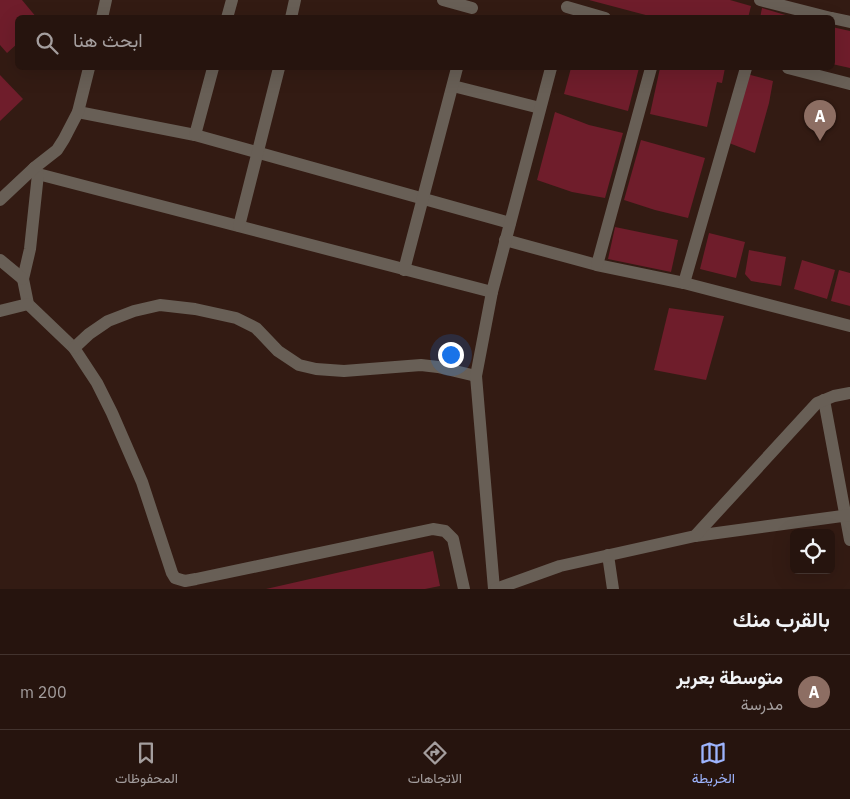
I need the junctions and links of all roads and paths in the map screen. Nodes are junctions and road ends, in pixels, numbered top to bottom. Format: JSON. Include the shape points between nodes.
{"nodes":[{"id":1,"x":106,"y":0,"type":"edge"},
{"id":2,"x":232,"y":0,"type":"edge"},
{"id":3,"x":295,"y":0,"type":"edge"},
{"id":4,"x":443,"y":0,"type":"edge"},
{"id":5,"x":760,"y":0,"type":"edge"},
{"id":6,"x":472,"y":8,"type":"edge"},
{"id":7,"x":567,"y":8,"type":"edge"},
{"id":8,"x":103,"y":15,"type":"edge"},
{"id":9,"x":228,"y":15,"type":"edge"},
{"id":10,"x":292,"y":15,"type":"edge"},
{"id":11,"x":594,"y":15,"type":"edge"},
{"id":12,"x":820,"y":15,"type":"edge"},
{"id":13,"x":835,"y":19,"type":"edge"},
{"id":14,"x":850,"y":22,"type":"edge"},
{"id":15,"x":88,"y":70,"type":"edge"},
{"id":16,"x":213,"y":70,"type":"edge"},
{"id":17,"x":279,"y":70,"type":"edge"},
{"id":18,"x":457,"y":70,"type":"edge"},
{"id":19,"x":550,"y":70,"type":"edge"},
{"id":20,"x":650,"y":70,"type":"edge"},
{"id":21,"x":745,"y":70,"type":"edge"},
{"id":22,"x":796,"y":70,"type":"edge"},
{"id":23,"x":850,"y":84,"type":"edge"},
{"id":24,"x":453,"y":86,"type":"junction"},
{"id":25,"x":540,"y":108,"type":"junction"},
{"id":26,"x":78,"y":112,"type":"junction"},
{"id":27,"x":195,"y":135,"type":"junction"},
{"id":28,"x":258,"y":153,"type":"junction"},
{"id":29,"x":36,"y":171,"type":"junction"},
{"id":30,"x":424,"y":199,"type":"junction"},
{"id":31,"x":0,"y":200,"type":"edge"},
{"id":32,"x":510,"y":223,"type":"junction"},
{"id":33,"x":239,"y":226,"type":"junction"},
{"id":34,"x":505,"y":240,"type":"junction"},
{"id":35,"x":0,"y":260,"type":"edge"},
{"id":36,"x":597,"y":265,"type":"junction"},
{"id":37,"x":404,"y":270,"type":"junction"},
{"id":38,"x":23,"y":279,"type":"junction"},
{"id":39,"x":684,"y":283,"type":"junction"},
{"id":40,"x":492,"y":292,"type":"junction"},
{"id":41,"x":28,"y":304,"type":"junction"},
{"id":42,"x":0,"y":311,"type":"edge"},
{"id":43,"x":850,"y":326,"type":"edge"},
{"id":44,"x":74,"y":348,"type":"junction"},
{"id":45,"x":476,"y":376,"type":"junction"},
{"id":46,"x":850,"y":393,"type":"edge"},
{"id":47,"x":824,"y":400,"type":"junction"},
{"id":48,"x":848,"y":515,"type":"edge"},
{"id":49,"x":695,"y":536,"type":"junction"},
{"id":50,"x":850,"y":540,"type":"edge"},
{"id":51,"x":608,"y":555,"type":"junction"},
{"id":52,"x":464,"y":589,"type":"edge"},
{"id":53,"x":495,"y":589,"type":"edge"},
{"id":54,"x":613,"y":589,"type":"edge"}],
"edges":[{"from":1,"to":8,"type":"street"},
{"from":2,"to":9,"type":"street"},
{"from":3,"to":10,"type":"street"},
{"from":4,"to":6,"type":"street"},
{"from":5,"to":12,"type":"street"},
{"from":7,"to":11,"type":"street"},
{"from":13,"to":14,"type":"street"},
{"from":15,"to":26,"type":"street"},
{"from":16,"to":27,"type":"street"},
{"from":17,"to":28,"type":"street"},
{"from":18,"to":24,"type":"street"},
{"from":19,"to":25,"type":"street"},
{"from":20,"to":36,"type":"street"},
{"from":21,"to":39,"type":"street"},
{"from":22,"to":23,"type":"street"},
{"from":24,"to":25,"type":"street"},
{"from":24,"to":30,"type":"street"},
{"from":25,"to":32,"type":"street"},
{"from":26,"to":27,"type":"street"},
{"from":26,"to":29,"type":"street","via":[[64,139]]},
{"from":27,"to":28,"type":"street"},
{"from":28,"to":30,"type":"street"},
{"from":28,"to":33,"type":"street"},
{"from":29,"to":31,"type":"street"},
{"from":29,"to":33,"type":"street"},
{"from":29,"to":38,"type":"street","via":[[30,249]]},
{"from":30,"to":32,"type":"street"},
{"from":30,"to":37,"type":"street"},
{"from":32,"to":34,"type":"street"},
{"from":33,"to":37,"type":"street"},
{"from":34,"to":36,"type":"street"},
{"from":34,"to":40,"type":"street"},
{"from":35,"to":38,"type":"street"},
{"from":36,"to":39,"type":"street"},
{"from":37,"to":40,"type":"street"},
{"from":38,"to":41,"type":"street"},
{"from":39,"to":43,"type":"street"},
{"from":40,"to":45,"type":"street"},
{"from":41,"to":42,"type":"street"},
{"from":41,"to":44,"type":"street"},
{"from":44,"to":45,"type":"street","via":[[108,320],[160,305],[236,318],[256,328],[278,351],[299,365],[316,369],[344,371],[421,365]]},
{"from":44,"to":52,"type":"street","via":[[112,413],[142,482],[176,578],[185,581],[196,579],[434,529],[445,531],[453,539]]},
{"from":45,"to":53,"type":"street"},
{"from":46,"to":47,"type":"street"},
{"from":47,"to":48,"type":"street"},
{"from":47,"to":49,"type":"street","via":[[817,403]]},
{"from":48,"to":49,"type":"street"},
{"from":48,"to":50,"type":"street"},
{"from":49,"to":51,"type":"street"},
{"from":51,"to":53,"type":"street","via":[[560,566]]},
{"from":51,"to":54,"type":"street"}]}
